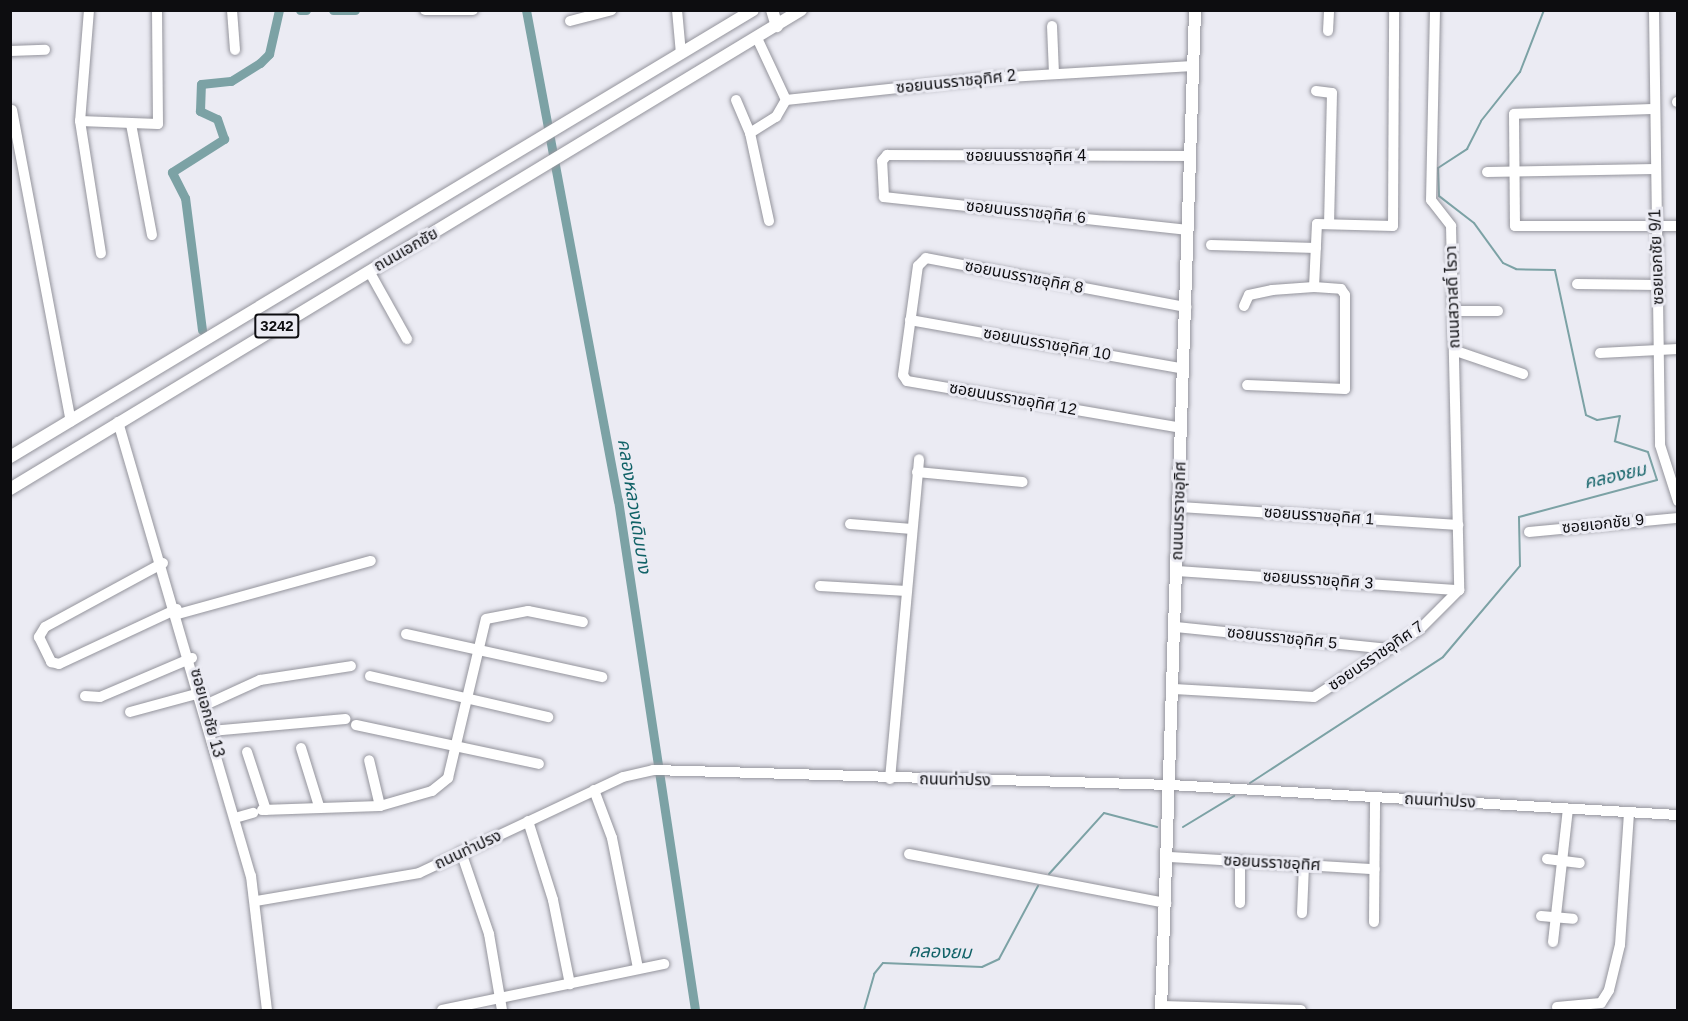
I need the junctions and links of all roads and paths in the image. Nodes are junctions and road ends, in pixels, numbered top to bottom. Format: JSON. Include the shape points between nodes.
{"nodes":[{"id":1,"x":89,"y":10,"type":"edge"},
{"id":2,"x":157,"y":10,"type":"edge"},
{"id":3,"x":232,"y":10,"type":"edge"},
{"id":4,"x":425,"y":10,"type":"edge"},
{"id":5,"x":473,"y":10,"type":"edge"},
{"id":6,"x":612,"y":10,"type":"edge"},
{"id":7,"x":677,"y":10,"type":"edge"},
{"id":8,"x":753,"y":10,"type":"edge"},
{"id":9,"x":772,"y":10,"type":"edge"},
{"id":10,"x":801,"y":10,"type":"edge"},
{"id":11,"x":1195,"y":10,"type":"edge"},
{"id":12,"x":1329,"y":10,"type":"edge"},
{"id":13,"x":1394,"y":10,"type":"edge"},
{"id":14,"x":1435,"y":10,"type":"edge"},
{"id":15,"x":1654,"y":10,"type":"edge"},
{"id":16,"x":570,"y":21,"type":"dead end"},
{"id":17,"x":777,"y":26,"type":"junction"},
{"id":18,"x":1052,"y":26,"type":"dead end"},
{"id":19,"x":1328,"y":31,"type":"dead end"},
{"id":20,"x":757,"y":38,"type":"junction"},
{"id":21,"x":45,"y":50,"type":"dead end"},
{"id":22,"x":235,"y":50,"type":"dead end"},
{"id":23,"x":10,"y":51,"type":"edge"},
{"id":24,"x":681,"y":54,"type":"junction"},
{"id":25,"x":1193,"y":66,"type":"junction"},
{"id":26,"x":1054,"y":73,"type":"junction"},
{"id":27,"x":1316,"y":91,"type":"dead end"},
{"id":28,"x":736,"y":100,"type":"dead end"},
{"id":29,"x":786,"y":100,"type":"junction"},
{"id":30,"x":1654,"y":109,"type":"junction"},
{"id":31,"x":12,"y":110,"type":"dead end"},
{"id":32,"x":80,"y":121,"type":"junction"},
{"id":33,"x":130,"y":124,"type":"junction"},
{"id":34,"x":750,"y":133,"type":"junction"},
{"id":35,"x":1191,"y":156,"type":"junction"},
{"id":36,"x":1655,"y":169,"type":"junction"},
{"id":37,"x":1487,"y":172,"type":"dead end"},
{"id":38,"x":1513,"y":173,"type":"junction"},
{"id":39,"x":882,"y":177,"type":"joint"},
{"id":40,"x":769,"y":220,"type":"dead end"},
{"id":41,"x":1329,"y":222,"type":"junction"},
{"id":42,"x":1677,"y":226,"type":"edge"},
{"id":43,"x":1656,"y":227,"type":"junction"},
{"id":44,"x":1188,"y":230,"type":"junction"},
{"id":45,"x":152,"y":235,"type":"dead end"},
{"id":46,"x":1211,"y":245,"type":"dead end"},
{"id":47,"x":1316,"y":248,"type":"junction"},
{"id":48,"x":101,"y":253,"type":"dead end"},
{"id":49,"x":369,"y":271,"type":"junction"},
{"id":50,"x":1577,"y":284,"type":"dead end"},
{"id":51,"x":1658,"y":285,"type":"junction"},
{"id":52,"x":1314,"y":287,"type":"junction"},
{"id":53,"x":1244,"y":306,"type":"dead end"},
{"id":54,"x":1186,"y":307,"type":"junction"},
{"id":55,"x":1455,"y":311,"type":"junction"},
{"id":56,"x":1498,"y":311,"type":"dead end"},
{"id":57,"x":910,"y":320,"type":"junction"},
{"id":58,"x":407,"y":339,"type":"dead end"},
{"id":59,"x":1677,"y":349,"type":"edge"},
{"id":60,"x":1660,"y":350,"type":"junction"},
{"id":61,"x":1456,"y":351,"type":"junction"},
{"id":62,"x":1599,"y":353,"type":"dead end"},
{"id":63,"x":1184,"y":369,"type":"junction"},
{"id":64,"x":1523,"y":374,"type":"dead end"},
{"id":65,"x":1247,"y":385,"type":"dead end"},
{"id":66,"x":71,"y":421,"type":"junction"},
{"id":67,"x":118,"y":422,"type":"junction"},
{"id":68,"x":1182,"y":428,"type":"junction"},
{"id":69,"x":10,"y":457,"type":"edge"},
{"id":70,"x":919,"y":459,"type":"dead end"},
{"id":71,"x":917,"y":472,"type":"junction"},
{"id":72,"x":1023,"y":482,"type":"dead end"},
{"id":73,"x":1675,"y":484,"type":"edge"},
{"id":74,"x":10,"y":489,"type":"edge"},
{"id":75,"x":1677,"y":501,"type":"edge"},
{"id":76,"x":1180,"y":507,"type":"junction"},
{"id":77,"x":1677,"y":518,"type":"edge"},
{"id":78,"x":850,"y":524,"type":"dead end"},
{"id":79,"x":1458,"y":525,"type":"junction"},
{"id":80,"x":912,"y":529,"type":"junction"},
{"id":81,"x":1529,"y":532,"type":"dead end"},
{"id":82,"x":371,"y":561,"type":"dead end"},
{"id":83,"x":163,"y":563,"type":"junction"},
{"id":84,"x":1178,"y":571,"type":"junction"},
{"id":85,"x":820,"y":585,"type":"dead end"},
{"id":86,"x":1459,"y":590,"type":"junction"},
{"id":87,"x":907,"y":591,"type":"junction"},
{"id":88,"x":177,"y":611,"type":"junction"},
{"id":89,"x":583,"y":622,"type":"dead end"},
{"id":90,"x":1176,"y":627,"type":"junction"},
{"id":91,"x":406,"y":634,"type":"dead end"},
{"id":92,"x":1389,"y":649,"type":"junction"},
{"id":93,"x":477,"y":651,"type":"junction"},
{"id":94,"x":192,"y":658,"type":"junction"},
{"id":95,"x":351,"y":666,"type":"dead end"},
{"id":96,"x":370,"y":676,"type":"dead end"},
{"id":97,"x":602,"y":677,"type":"dead end"},
{"id":98,"x":1174,"y":688,"type":"junction"},
{"id":99,"x":200,"y":693,"type":"junction"},
{"id":100,"x":85,"y":696,"type":"dead end"},
{"id":101,"x":467,"y":696,"type":"junction"},
{"id":102,"x":203,"y":706,"type":"junction"},
{"id":103,"x":130,"y":712,"type":"dead end"},
{"id":104,"x":548,"y":717,"type":"dead end"},
{"id":105,"x":345,"y":719,"type":"dead end"},
{"id":106,"x":356,"y":725,"type":"dead end"},
{"id":107,"x":211,"y":731,"type":"junction"},
{"id":108,"x":301,"y":748,"type":"dead end"},
{"id":109,"x":458,"y":748,"type":"junction"},
{"id":110,"x":247,"y":752,"type":"dead end"},
{"id":111,"x":369,"y":760,"type":"dead end"},
{"id":112,"x":539,"y":764,"type":"dead end"},
{"id":113,"x":890,"y":779,"type":"junction"},
{"id":114,"x":1171,"y":785,"type":"junction"},
{"id":115,"x":594,"y":790,"type":"junction"},
{"id":116,"x":1376,"y":798,"type":"junction"},
{"id":117,"x":319,"y":806,"type":"junction"},
{"id":118,"x":380,"y":806,"type":"junction"},
{"id":119,"x":1568,"y":809,"type":"junction"},
{"id":120,"x":260,"y":811,"type":"junction"},
{"id":121,"x":1629,"y":813,"type":"junction"},
{"id":122,"x":1677,"y":815,"type":"edge"},
{"id":123,"x":235,"y":818,"type":"junction"},
{"id":124,"x":528,"y":821,"type":"junction"},
{"id":125,"x":461,"y":852,"type":"junction"},
{"id":126,"x":909,"y":854,"type":"dead end"},
{"id":127,"x":1170,"y":857,"type":"junction"},
{"id":128,"x":1547,"y":860,"type":"dead end"},
{"id":129,"x":1563,"y":861,"type":"junction"},
{"id":130,"x":1240,"y":862,"type":"junction"},
{"id":131,"x":1580,"y":863,"type":"dead end"},
{"id":132,"x":1304,"y":865,"type":"junction"},
{"id":133,"x":1375,"y":869,"type":"junction"},
{"id":134,"x":256,"y":901,"type":"junction"},
{"id":135,"x":1166,"y":903,"type":"junction"},
{"id":136,"x":1240,"y":903,"type":"dead end"},
{"id":137,"x":1302,"y":913,"type":"dead end"},
{"id":138,"x":1541,"y":916,"type":"dead end"},
{"id":139,"x":1556,"y":918,"type":"junction"},
{"id":140,"x":1573,"y":920,"type":"dead end"},
{"id":141,"x":1374,"y":922,"type":"dead end"},
{"id":142,"x":1553,"y":942,"type":"dead end"},
{"id":143,"x":664,"y":963,"type":"dead end"},
{"id":144,"x":638,"y":968,"type":"junction"},
{"id":145,"x":570,"y":984,"type":"junction"},
{"id":146,"x":501,"y":998,"type":"junction"},
{"id":147,"x":1557,"y":1007,"type":"dead end"},
{"id":148,"x":1162,"y":1008,"type":"edge"},
{"id":149,"x":267,"y":1011,"type":"edge"},
{"id":150,"x":442,"y":1011,"type":"edge"},
{"id":151,"x":502,"y":1011,"type":"edge"},
{"id":152,"x":1301,"y":1011,"type":"edge"}],
"edges":[{"from":1,"to":32,"type":"street"},
{"from":2,"to":33,"type":"street","via":[[159,122]]},
{"from":3,"to":22,"type":"street"},
{"from":4,"to":5,"type":"street"},
{"from":6,"to":16,"type":"street"},
{"from":7,"to":24,"type":"street"},
{"from":8,"to":24,"type":"main road","name":"ถนนเอกชัย"},
{"from":9,"to":17,"type":"main road"},
{"from":10,"to":17,"type":"main road","name":"ถนนเอกชัย"},
{"from":11,"to":25,"type":"main road","name":"ถนนนรราชอุทิศ"},
{"from":12,"to":19,"type":"street"},
{"from":13,"to":41,"type":"street","via":[[1393,226]]},
{"from":14,"to":55,"type":"street","name":"ถนนสวาสดิ์ ไรวา","via":[[1431,200],[1450,226]]},
{"from":15,"to":30,"type":"street","name":"ซอยเอกชัย 9/1"},
{"from":17,"to":20,"type":"main road","name":"ถนนเอกชัย"},
{"from":18,"to":26,"type":"street"},
{"from":20,"to":29,"type":"street"},
{"from":20,"to":49,"type":"main road","name":"ถนนเอกชัย","number":"3242"},
{"from":21,"to":23,"type":"street"},
{"from":24,"to":66,"type":"main road","name":"ถนนเอกชัย","number":"3242"},
{"from":25,"to":26,"type":"street","name":"ซอยนนรราชอุทิศ 2"},
{"from":25,"to":35,"type":"main road","name":"ถนนนรราชอุทิศ"},
{"from":26,"to":29,"type":"street","name":"ซอยนนรราชอุทิศ 2"},
{"from":27,"to":41,"type":"street","via":[[1332,93]]},
{"from":28,"to":34,"type":"street"},
{"from":29,"to":34,"type":"street","via":[[776,117]]},
{"from":30,"to":36,"type":"street","name":"ซอยเอกชัย 9/1"},
{"from":30,"to":38,"type":"street","via":[[1514,114]]},
{"from":31,"to":66,"type":"street"},
{"from":32,"to":33,"type":"street"},
{"from":32,"to":48,"type":"street"},
{"from":33,"to":45,"type":"street"},
{"from":34,"to":40,"type":"street"},
{"from":35,"to":39,"type":"street","name":"ซอยนนรราชอุทิศ 4","via":[[887,155]]},
{"from":35,"to":44,"type":"main road","name":"ถนนนรราชอุทิศ"},
{"from":36,"to":38,"type":"street"},
{"from":36,"to":43,"type":"street","name":"ซอยเอกชัย 9/1"},
{"from":37,"to":38,"type":"street"},
{"from":38,"to":43,"type":"street","via":[[1519,229]]},
{"from":39,"to":44,"type":"street","name":"ซอยนนรราชอุทิศ 6","via":[[885,197]]},
{"from":41,"to":47,"type":"street","via":[[1317,224]]},
{"from":42,"to":43,"type":"street"},
{"from":43,"to":51,"type":"street","name":"ซอยเอกชัย 9/1"},
{"from":44,"to":54,"type":"main road","name":"ถนนนรราชอุทิศ"},
{"from":46,"to":47,"type":"street"},
{"from":47,"to":52,"type":"street"},
{"from":49,"to":58,"type":"street"},
{"from":49,"to":67,"type":"main road","name":"ถนนเอกชัย","number":"3242"},
{"from":50,"to":51,"type":"street"},
{"from":51,"to":60,"type":"street","name":"ซอยเอกชัย 9/1"},
{"from":52,"to":53,"type":"street","via":[[1255,293]]},
{"from":52,"to":65,"type":"street","via":[[1345,291],[1345,389]]},
{"from":54,"to":57,"type":"street","name":"ซอยนนรราชอุทิศ 8","via":[[926,258],[918,266]]},
{"from":54,"to":63,"type":"main road","name":"ถนนนรราชอุทิศ"},
{"from":55,"to":56,"type":"street"},
{"from":55,"to":61,"type":"street","name":"ถนนสวาสดิ์ ไรวา"},
{"from":57,"to":63,"type":"street","name":"ซอยนนรราชอุทิศ 10"},
{"from":57,"to":68,"type":"street","name":"ซอยนนรราชอุทิศ 12","via":[[905,380]]},
{"from":59,"to":60,"type":"street"},
{"from":60,"to":62,"type":"street"},
{"from":60,"to":73,"type":"street","name":"ซอยเอกชัย 9/1","via":[[1660,445]]},
{"from":61,"to":64,"type":"street"},
{"from":61,"to":79,"type":"street","name":"ถนนสวาสดิ์ ไรวา"},
{"from":63,"to":68,"type":"main road","name":"ถนนนรราชอุทิศ"},
{"from":66,"to":69,"type":"main road","name":"ถนนเอกชัย","number":"3242"},
{"from":67,"to":74,"type":"main road","name":"ถนนเอกชัย","number":"3242"},
{"from":67,"to":83,"type":"street","name":"ซอยเอกชัย 13"},
{"from":68,"to":76,"type":"main road","name":"ถนนนรราชอุทิศ"},
{"from":70,"to":71,"type":"street"},
{"from":71,"to":72,"type":"street"},
{"from":71,"to":80,"type":"street"},
{"from":73,"to":75,"type":"street","name":"ซอยเอกชัย 9/1"},
{"from":76,"to":79,"type":"street","name":"ซอยนรราชอุทิศ 1"},
{"from":76,"to":84,"type":"main road","name":"ถนนนรราชอุทิศ"},
{"from":77,"to":81,"type":"street","name":"ซอยเอกชัย 9"},
{"from":78,"to":80,"type":"street"},
{"from":79,"to":86,"type":"street","name":"ถนนสวาสดิ์ ไรวา"},
{"from":80,"to":87,"type":"street"},
{"from":82,"to":88,"type":"street"},
{"from":83,"to":88,"type":"street","name":"ซอยเอกชัย 13"},
{"from":83,"to":88,"type":"street","via":[[45,627],[39,637],[51,662],[59,664]]},
{"from":84,"to":86,"type":"street","name":"ซอยนรราชอุทิศ 3"},
{"from":84,"to":90,"type":"main road","name":"ถนนนรราชอุทิศ"},
{"from":85,"to":87,"type":"street"},
{"from":86,"to":92,"type":"street","name":"ซอยนรราชอุทิศ 7","via":[[1420,629]]},
{"from":87,"to":113,"type":"street"},
{"from":88,"to":94,"type":"street","name":"ซอยเอกชัย 13"},
{"from":89,"to":93,"type":"street","via":[[528,611],[489,618]]},
{"from":90,"to":92,"type":"street","name":"ซอยนรราชอุทิศ 5"},
{"from":90,"to":98,"type":"main road","name":"ถนนนรราชอุทิศ"},
{"from":91,"to":93,"type":"street"},
{"from":92,"to":98,"type":"street","name":"ซอยนรราชอุทิศ 7","via":[[1314,697]]},
{"from":93,"to":97,"type":"street"},
{"from":93,"to":101,"type":"street"},
{"from":94,"to":99,"type":"street","name":"ซอยเอกชัย 13"},
{"from":94,"to":100,"type":"street","via":[[100,697]]},
{"from":95,"to":102,"type":"street","via":[[260,680]]},
{"from":96,"to":101,"type":"street"},
{"from":98,"to":114,"type":"main road","name":"ถนนนรราชอุทิศ"},
{"from":99,"to":102,"type":"street","name":"ซอยเอกชัย 13"},
{"from":99,"to":103,"type":"street"},
{"from":101,"to":104,"type":"street"},
{"from":101,"to":109,"type":"street"},
{"from":102,"to":107,"type":"street","name":"ซอยเอกชัย 13"},
{"from":105,"to":107,"type":"street"},
{"from":106,"to":109,"type":"street"},
{"from":107,"to":123,"type":"street","name":"ซอยเอกชัย 13"},
{"from":108,"to":117,"type":"street"},
{"from":109,"to":112,"type":"street"},
{"from":109,"to":118,"type":"street","via":[[444,783]]},
{"from":110,"to":120,"type":"street"},
{"from":111,"to":118,"type":"street"},
{"from":113,"to":114,"type":"street","name":"ถนนท่าปรง"},
{"from":113,"to":115,"type":"street","name":"ถนนท่าปรง","via":[[653,771]]},
{"from":114,"to":116,"type":"street","name":"ถนนท่าปรง"},
{"from":114,"to":127,"type":"main road","name":"ถนนนรราชอุทิศ"},
{"from":115,"to":124,"type":"street","name":"ถนนท่าปรง"},
{"from":115,"to":144,"type":"street","via":[[612,837]]},
{"from":116,"to":119,"type":"street","name":"ถนนท่าปรง"},
{"from":116,"to":133,"type":"street"},
{"from":117,"to":118,"type":"street"},
{"from":117,"to":120,"type":"street"},
{"from":119,"to":121,"type":"street","name":"ถนนท่าปรง"},
{"from":119,"to":129,"type":"street"},
{"from":120,"to":123,"type":"street"},
{"from":121,"to":122,"type":"street","name":"ถนนท่าปรง"},
{"from":121,"to":147,"type":"street","via":[[1620,945],[1609,990],[1601,1004]]},
{"from":123,"to":134,"type":"street","name":"ซอยเอกชัย 13"},
{"from":124,"to":125,"type":"street","name":"ถนนท่าปรง"},
{"from":124,"to":145,"type":"street","via":[[554,900]]},
{"from":125,"to":134,"type":"street","name":"ถนนท่าปรง","via":[[400,878]]},
{"from":125,"to":146,"type":"street","via":[[489,934]]},
{"from":126,"to":135,"type":"street"},
{"from":127,"to":130,"type":"street","name":"ซอยนรราชอุทิศ"},
{"from":127,"to":135,"type":"main road","name":"ถนนนรราชอุทิศ"},
{"from":128,"to":129,"type":"street"},
{"from":129,"to":131,"type":"street"},
{"from":129,"to":139,"type":"street"},
{"from":130,"to":132,"type":"street","name":"ซอยนรราชอุทิศ"},
{"from":130,"to":136,"type":"street"},
{"from":132,"to":133,"type":"street","name":"ซอยนรราชอุทิศ"},
{"from":132,"to":137,"type":"street"},
{"from":133,"to":141,"type":"street"},
{"from":134,"to":149,"type":"street","name":"ซอยเอกชัย 13"},
{"from":135,"to":148,"type":"main road","name":"ถนนนรราชอุทิศ"},
{"from":138,"to":139,"type":"street"},
{"from":139,"to":140,"type":"street"},
{"from":139,"to":142,"type":"street"},
{"from":143,"to":144,"type":"street"},
{"from":144,"to":145,"type":"street"},
{"from":145,"to":146,"type":"street"},
{"from":146,"to":150,"type":"street"},
{"from":146,"to":151,"type":"street"},
{"from":148,"to":152,"type":"street"}]}
